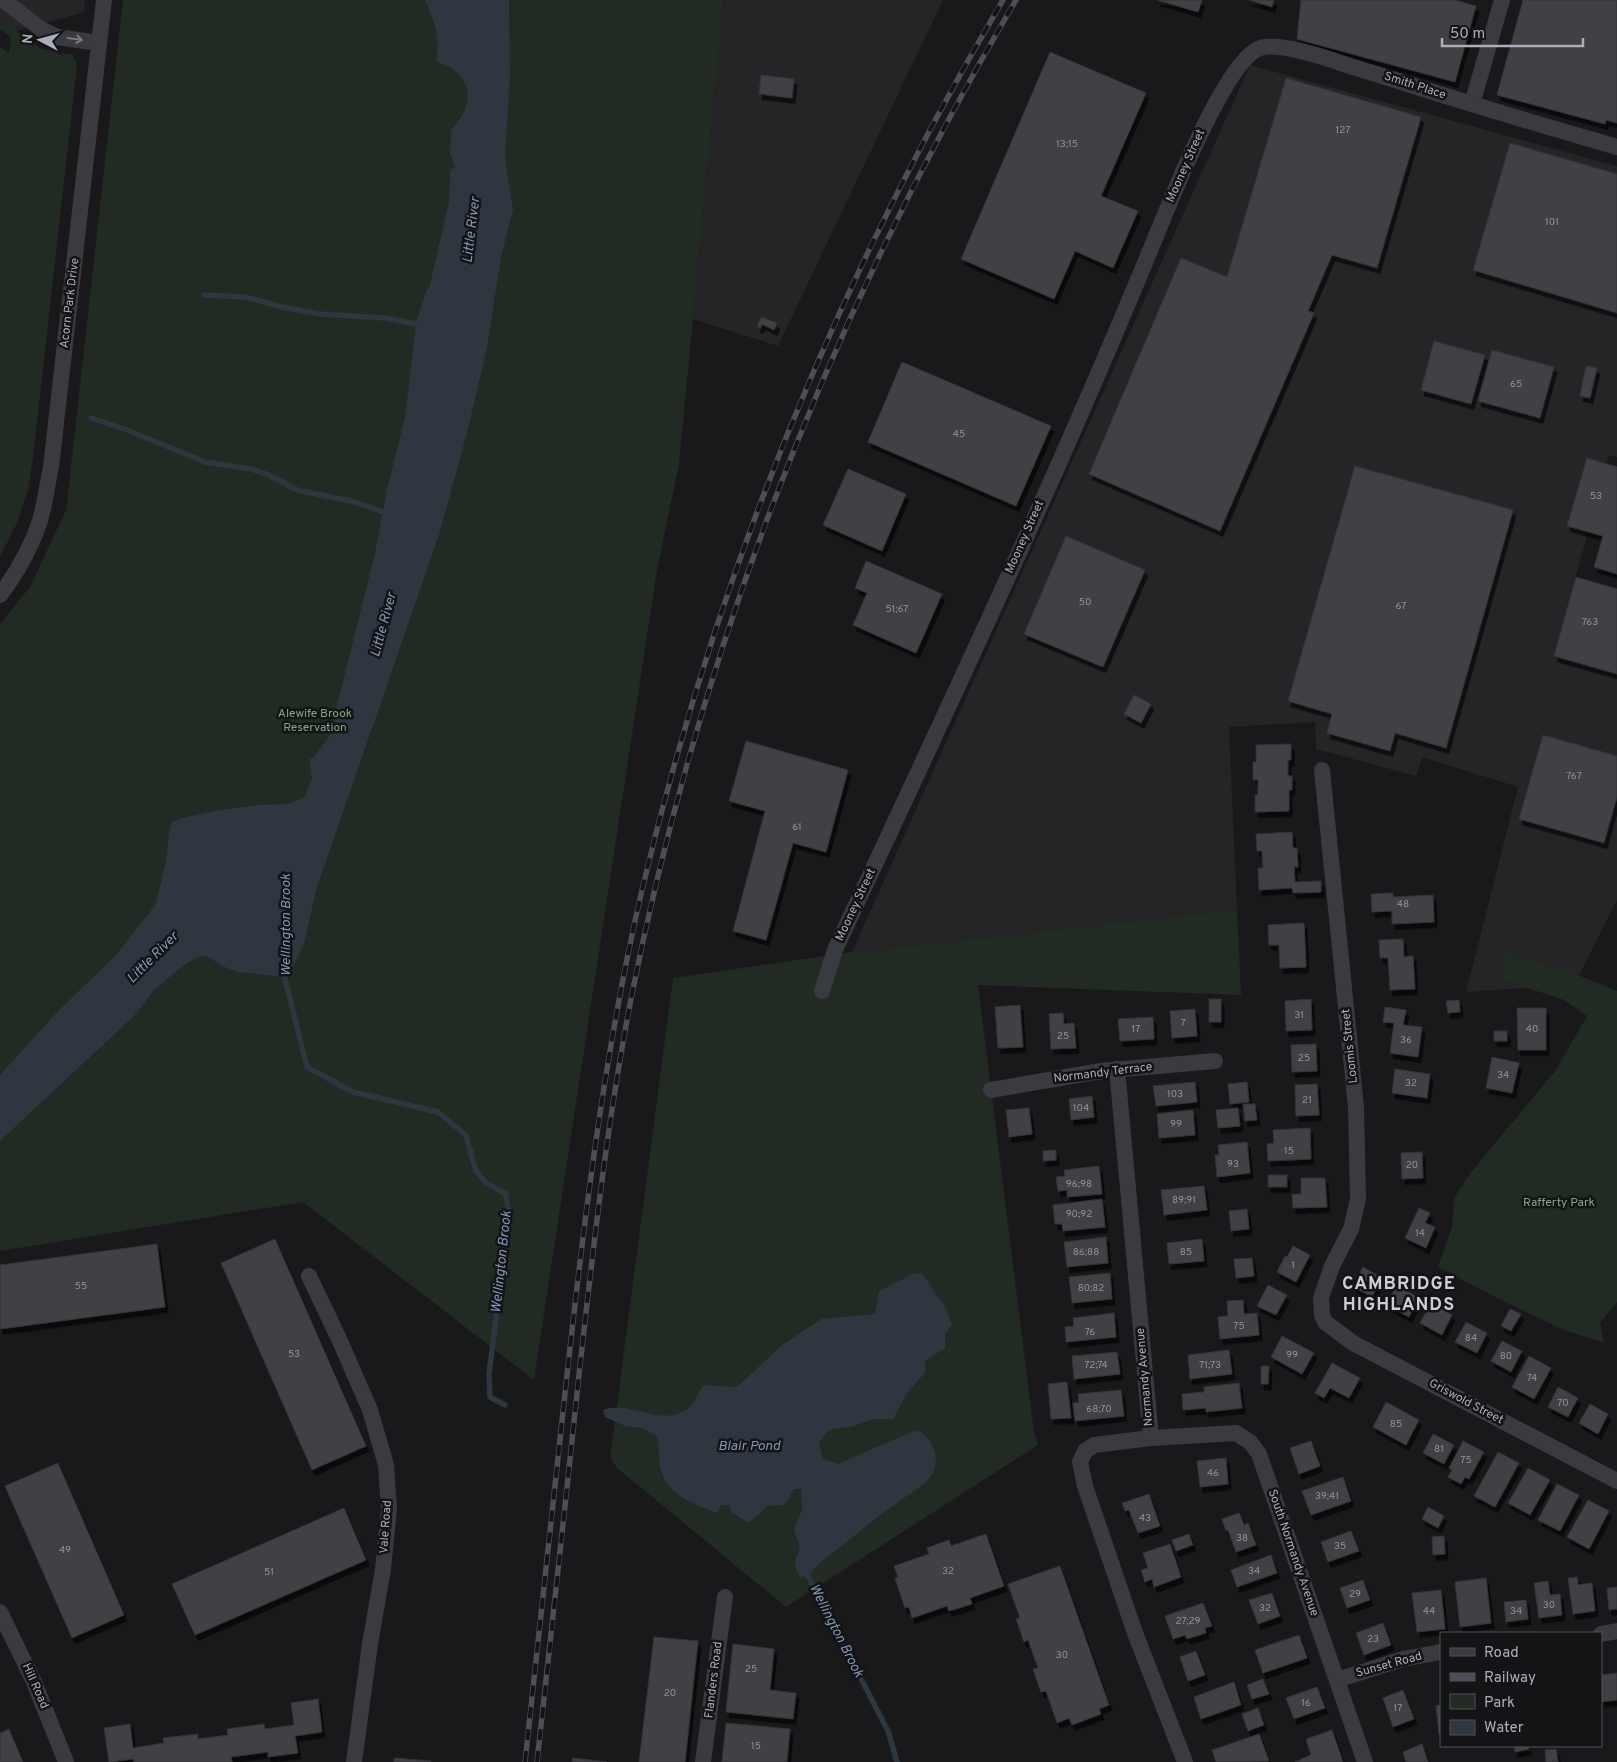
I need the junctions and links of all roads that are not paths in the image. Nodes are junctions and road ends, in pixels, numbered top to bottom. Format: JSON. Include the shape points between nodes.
{"nodes":[{"id":1,"x":3,"y":0,"type":"edge"},
{"id":2,"x":104,"y":0,"type":"edge"},
{"id":3,"x":1502,"y":0,"type":"edge"},
{"id":4,"x":100,"y":43,"type":"junction"},
{"id":5,"x":1228,"y":84,"type":"joint"},
{"id":6,"x":1472,"y":104,"type":"junction"},
{"id":7,"x":1617,"y":147,"type":"edge"},
{"id":8,"x":0,"y":595,"type":"edge"},
{"id":9,"x":1322,"y":770,"type":"dead end"},
{"id":10,"x":822,"y":991,"type":"dead end"},
{"id":11,"x":1215,"y":1061,"type":"dead end"},
{"id":12,"x":1117,"y":1070,"type":"junction"},
{"id":13,"x":991,"y":1090,"type":"dead end"},
{"id":14,"x":308,"y":1276,"type":"dead end"},
{"id":15,"x":1322,"y":1315,"type":"joint"},
{"id":16,"x":1151,"y":1438,"type":"junction"},
{"id":17,"x":1617,"y":1481,"type":"edge"},
{"id":18,"x":725,"y":1597,"type":"dead end"},
{"id":19,"x":0,"y":1612,"type":"edge"},
{"id":20,"x":1617,"y":1632,"type":"edge"},
{"id":21,"x":1602,"y":1634,"type":"edge"},
{"id":22,"x":1440,"y":1652,"type":"edge"},
{"id":23,"x":1337,"y":1680,"type":"junction"},
{"id":24,"x":66,"y":1762,"type":"edge"},
{"id":25,"x":354,"y":1762,"type":"edge"},
{"id":26,"x":703,"y":1762,"type":"edge"},
{"id":27,"x":1185,"y":1762,"type":"edge"},
{"id":28,"x":1366,"y":1762,"type":"edge"}],
"edges":[{"from":1,"to":4,"type":"street","one_way":true,"via":[[57,37]]},
{"from":2,"to":4,"type":"street","name":"Acorn Park Drive"},
{"from":3,"to":6,"type":"street"},
{"from":4,"to":8,"type":"street","name":"Acorn Park Drive","via":[[51,467],[43,511],[29,547]]},
{"from":5,"to":6,"type":"street","name":"Smith Place","via":[[1248,55],[1258,48],[1274,46],[1326,58]]},
{"from":5,"to":10,"type":"street","name":"Mooney Street","via":[[1186,162],[1132,296],[987,623],[835,950]]},
{"from":6,"to":7,"type":"street","name":"Smith Place"},
{"from":9,"to":15,"type":"street","name":"Loomis Street","via":[[1356,1107],[1358,1199],[1351,1229],[1332,1266],[1321,1298]]},
{"from":11,"to":12,"type":"street","name":"Normandy Terrace"},
{"from":12,"to":13,"type":"street","name":"Normandy Terrace"},
{"from":12,"to":16,"type":"street","name":"Normandy Avenue"},
{"from":14,"to":25,"type":"street","name":"Vale Road","via":[[370,1410],[386,1465],[389,1509],[383,1569]]},
{"from":15,"to":17,"type":"street","name":"Griswold Street","via":[[1325,1322],[1353,1343]]},
{"from":16,"to":23,"type":"street","name":"South Normandy Avenue","via":[[1236,1434],[1250,1442],[1258,1454]]},
{"from":16,"to":27,"type":"street","name":"Normandy Avenue","via":[[1094,1445],[1085,1451],[1080,1462],[1085,1486],[1132,1624]]},
{"from":18,"to":26,"type":"street","name":"Flanders Road"},
{"from":19,"to":24,"type":"street","name":"Hill Road","via":[[34,1682]]},
{"from":20,"to":21,"type":"street"},
{"from":22,"to":23,"type":"street","name":"Sunset Road","via":[[1403,1658]]},
{"from":23,"to":28,"type":"street","name":"South Normandy Avenue"}]}
